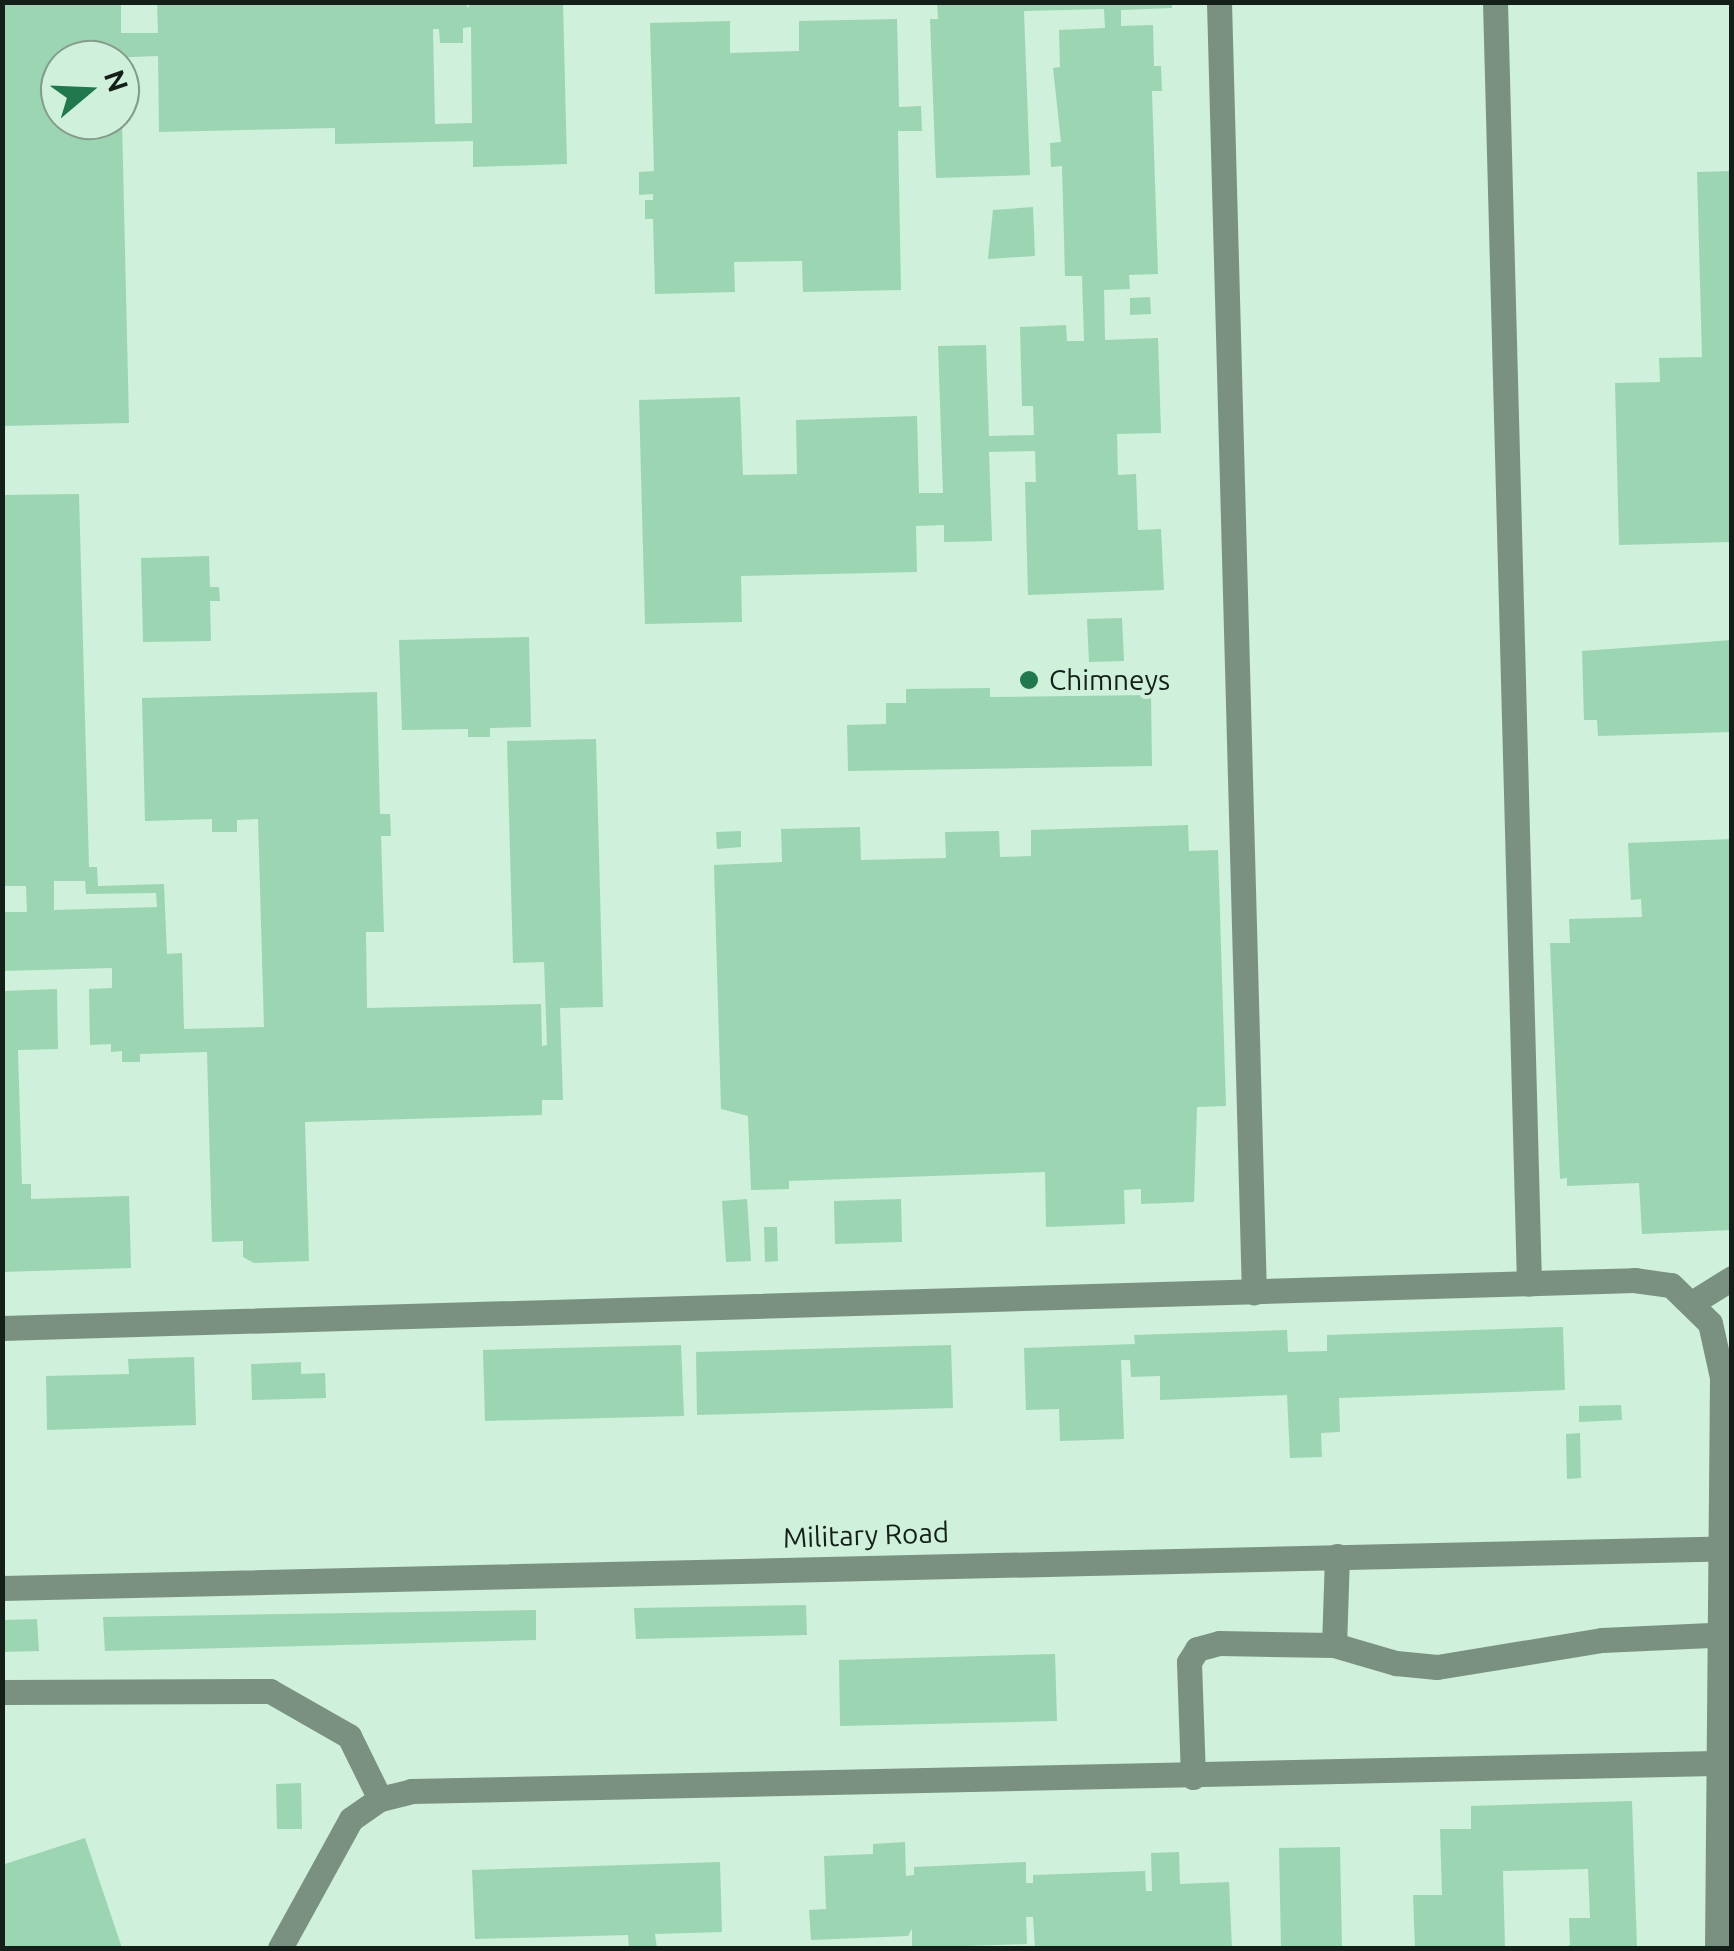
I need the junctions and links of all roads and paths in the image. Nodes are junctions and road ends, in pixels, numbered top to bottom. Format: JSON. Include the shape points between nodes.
{"nodes":[{"id":1,"x":1219,"y":2,"type":"edge"},
{"id":2,"x":1494,"y":2,"type":"edge"},
{"id":3,"x":1732,"y":1278,"type":"edge"},
{"id":4,"x":1529,"y":1284,"type":"junction"},
{"id":5,"x":1254,"y":1293,"type":"junction"},
{"id":6,"x":1695,"y":1301,"type":"junction"},
{"id":7,"x":2,"y":1328,"type":"edge"},
{"id":8,"x":1728,"y":1549,"type":"edge"},
{"id":9,"x":1338,"y":1556,"type":"junction"},
{"id":10,"x":2,"y":1588,"type":"edge"},
{"id":11,"x":1724,"y":1634,"type":"edge"},
{"id":12,"x":1334,"y":1646,"type":"junction"},
{"id":13,"x":2,"y":1692,"type":"edge"},
{"id":14,"x":1716,"y":1763,"type":"junction"},
{"id":15,"x":1193,"y":1778,"type":"junction"},
{"id":16,"x":380,"y":1799,"type":"junction"},
{"id":17,"x":280,"y":1948,"type":"edge"},
{"id":18,"x":1717,"y":1948,"type":"edge"}],
"edges":[{"from":1,"to":5,"type":"street"},
{"from":2,"to":4,"type":"street"},
{"from":3,"to":6,"type":"street"},
{"from":4,"to":5,"type":"street"},
{"from":4,"to":6,"type":"street","via":[[1660,1282]]},
{"from":5,"to":7,"type":"street"},
{"from":6,"to":8,"type":"street","via":[[1714,1332],[1720,1362]]},
{"from":8,"to":9,"type":"street","name":"Military Road"},
{"from":8,"to":11,"type":"street"},
{"from":9,"to":10,"type":"street","name":"Military Road"},
{"from":9,"to":12,"type":"street"},
{"from":11,"to":12,"type":"street","via":[[1602,1640],[1437,1667]]},
{"from":11,"to":14,"type":"street"},
{"from":12,"to":15,"type":"street","via":[[1197,1649],[1188,1662]]},
{"from":13,"to":16,"type":"street","via":[[270,1691],[355,1741]]},
{"from":14,"to":15,"type":"street"},
{"from":14,"to":18,"type":"street"},
{"from":15,"to":16,"type":"street","via":[[426,1790]]},
{"from":16,"to":17,"type":"street","via":[[340,1833]]}]}
